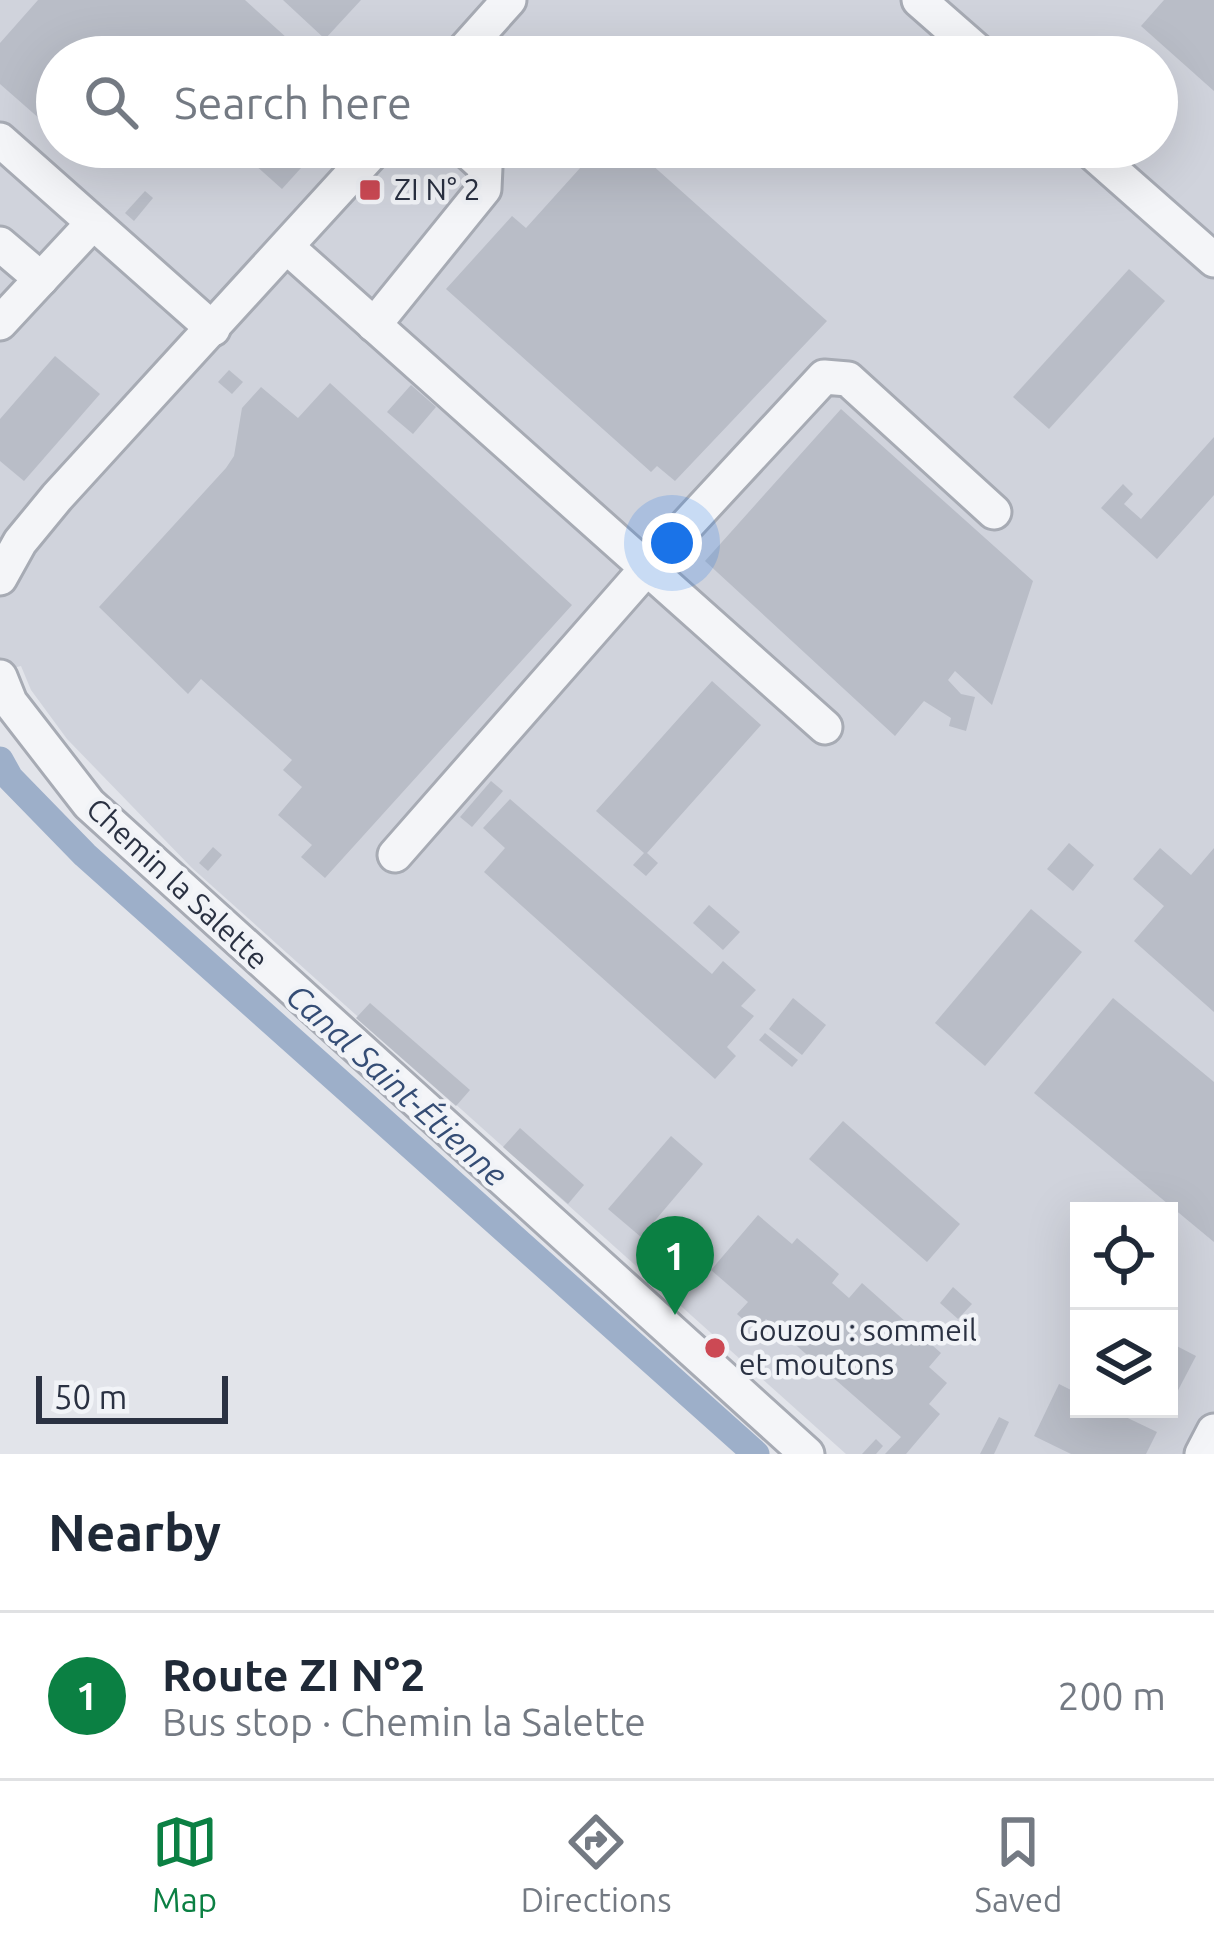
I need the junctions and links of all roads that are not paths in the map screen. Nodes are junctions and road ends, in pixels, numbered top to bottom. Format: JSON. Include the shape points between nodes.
{"nodes":[{"id":1,"x":509,"y":0,"type":"edge"},
{"id":2,"x":919,"y":0,"type":"edge"},
{"id":3,"x":477,"y":36,"type":"edge"},
{"id":4,"x":960,"y":36,"type":"edge"},
{"id":5,"x":0,"y":140,"type":"edge"},
{"id":6,"x":358,"y":168,"type":"edge"},
{"id":7,"x":485,"y":168,"type":"edge"},
{"id":8,"x":1110,"y":168,"type":"edge"},
{"id":9,"x":93,"y":223,"type":"junction"},
{"id":10,"x":0,"y":244,"type":"edge"},
{"id":11,"x":287,"y":247,"type":"junction"},
{"id":12,"x":1214,"y":260,"type":"edge"},
{"id":13,"x":41,"y":279,"type":"junction"},
{"id":14,"x":0,"y":323,"type":"edge"},
{"id":15,"x":374,"y":325,"type":"junction"},
{"id":16,"x":213,"y":329,"type":"junction"},
{"id":17,"x":994,"y":512,"type":"dead end"},
{"id":18,"x":647,"y":568,"type":"junction"},
{"id":19,"x":0,"y":578,"type":"edge"},
{"id":20,"x":0,"y":677,"type":"edge"},
{"id":21,"x":825,"y":727,"type":"dead end"},
{"id":22,"x":395,"y":855,"type":"dead end"},
{"id":23,"x":1214,"y":1431,"type":"edge"},
{"id":24,"x":808,"y":1454,"type":"edge"},
{"id":25,"x":1202,"y":1454,"type":"edge"}],
"edges":[{"from":1,"to":3,"type":"street"},
{"from":2,"to":4,"type":"street"},
{"from":5,"to":9,"type":"street"},
{"from":6,"to":11,"type":"street"},
{"from":7,"to":15,"type":"street","via":[[484,189]]},
{"from":8,"to":12,"type":"street"},
{"from":9,"to":13,"type":"street"},
{"from":9,"to":16,"type":"street"},
{"from":10,"to":13,"type":"street"},
{"from":11,"to":15,"type":"street"},
{"from":11,"to":16,"type":"street"},
{"from":13,"to":14,"type":"street"},
{"from":15,"to":18,"type":"street"},
{"from":16,"to":19,"type":"street","via":[[57,497]]},
{"from":17,"to":18,"type":"street","via":[[848,379],[832,375]]},
{"from":18,"to":21,"type":"street"},
{"from":18,"to":22,"type":"street"},
{"from":20,"to":24,"type":"street","name":"Chemin la Salette","via":[[23,719],[106,820]]},
{"from":23,"to":25,"type":"street"}]}
